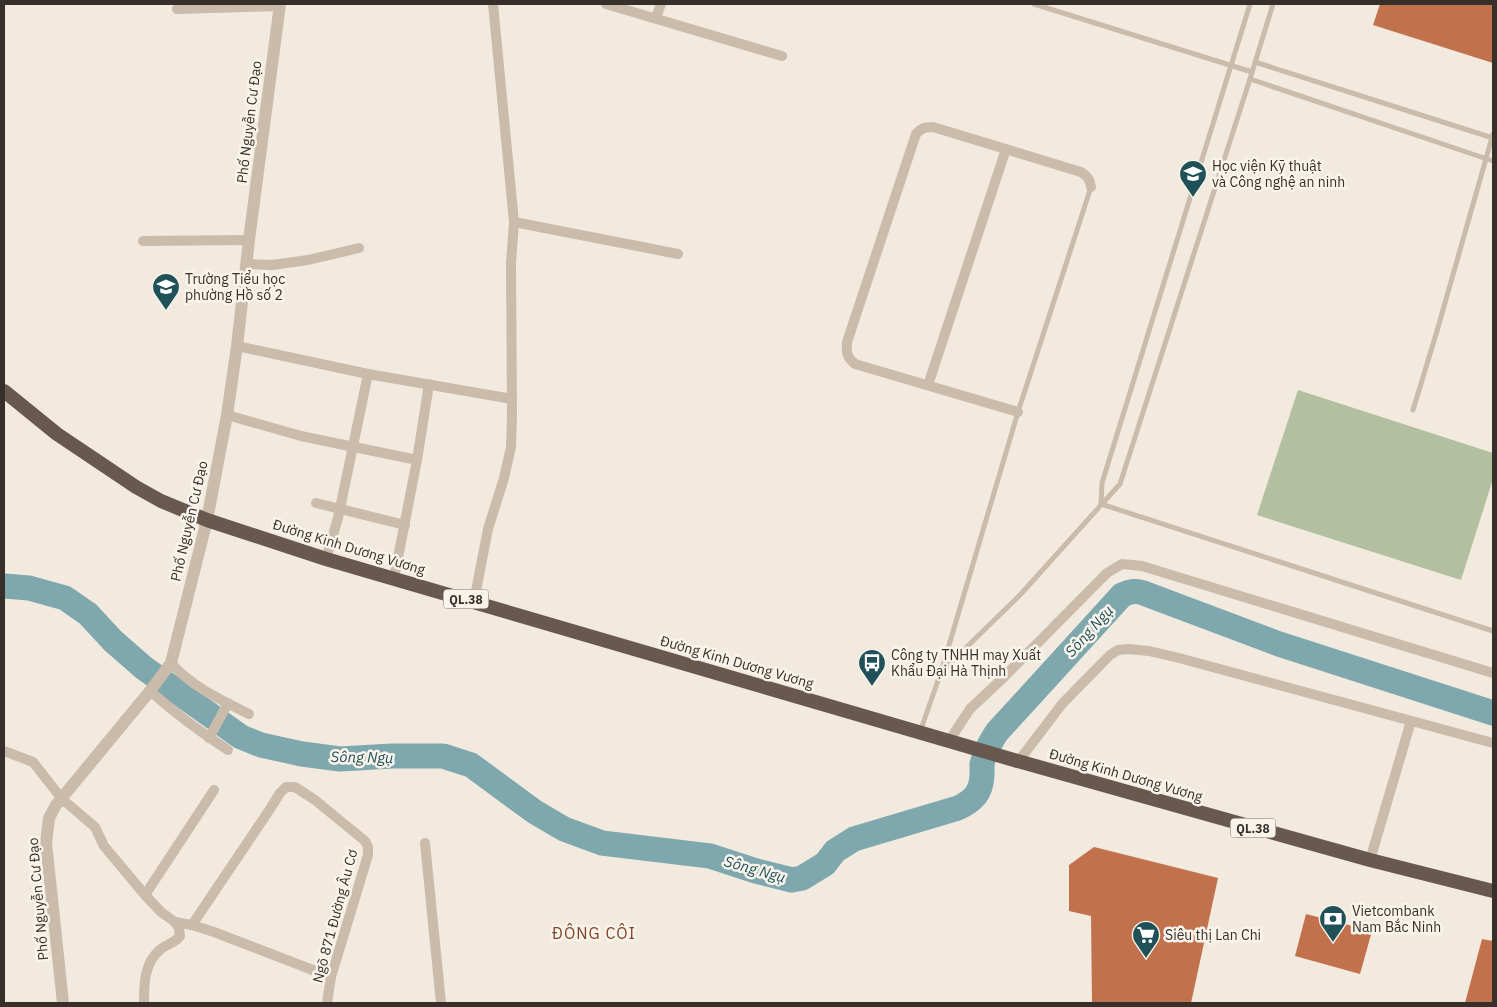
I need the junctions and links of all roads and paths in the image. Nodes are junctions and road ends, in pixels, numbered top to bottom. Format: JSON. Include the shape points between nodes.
{"nodes":[{"id":1,"x":493,"y":4,"type":"edge"},
{"id":2,"x":606,"y":4,"type":"edge"},
{"id":3,"x":661,"y":4,"type":"edge"},
{"id":4,"x":1034,"y":4,"type":"edge"},
{"id":5,"x":1250,"y":4,"type":"edge"},
{"id":6,"x":1272,"y":4,"type":"edge"},
{"id":7,"x":280,"y":5,"type":"edge"},
{"id":8,"x":177,"y":9,"type":"dead end"},
{"id":9,"x":656,"y":18,"type":"junction"},
{"id":10,"x":782,"y":56,"type":"dead end"},
{"id":11,"x":1255,"y":62,"type":"junction"},
{"id":12,"x":1232,"y":65,"type":"junction"},
{"id":13,"x":1252,"y":72,"type":"junction"},
{"id":14,"x":1250,"y":78,"type":"junction"},
{"id":15,"x":1493,"y":136,"type":"edge"},
{"id":16,"x":1006,"y":149,"type":"junction"},
{"id":17,"x":1486,"y":158,"type":"junction"},
{"id":18,"x":1493,"y":161,"type":"edge"},
{"id":19,"x":1091,"y":187,"type":"joint"},
{"id":20,"x":514,"y":222,"type":"junction"},
{"id":21,"x":249,"y":240,"type":"junction"},
{"id":22,"x":143,"y":241,"type":"dead end"},
{"id":23,"x":359,"y":248,"type":"dead end"},
{"id":24,"x":678,"y":254,"type":"dead end"},
{"id":25,"x":248,"y":264,"type":"junction"},
{"id":26,"x":238,"y":346,"type":"junction"},
{"id":27,"x":368,"y":374,"type":"junction"},
{"id":28,"x":429,"y":384,"type":"junction"},
{"id":29,"x":928,"y":385,"type":"junction"},
{"id":30,"x":4,"y":392,"type":"edge"},
{"id":31,"x":512,"y":399,"type":"junction"},
{"id":32,"x":1412,"y":410,"type":"dead end"},
{"id":33,"x":1018,"y":412,"type":"junction"},
{"id":34,"x":227,"y":415,"type":"junction"},
{"id":35,"x":352,"y":446,"type":"junction"},
{"id":36,"x":417,"y":460,"type":"junction"},
{"id":37,"x":316,"y":503,"type":"dead end"},
{"id":38,"x":1101,"y":504,"type":"junction"},
{"id":39,"x":340,"y":509,"type":"junction"},
{"id":40,"x":207,"y":520,"type":"junction"},
{"id":41,"x":405,"y":525,"type":"junction"},
{"id":42,"x":326,"y":558,"type":"junction"},
{"id":43,"x":394,"y":578,"type":"junction"},
{"id":44,"x":474,"y":601,"type":"junction"},
{"id":45,"x":1493,"y":631,"type":"edge"},
{"id":46,"x":170,"y":664,"type":"junction"},
{"id":47,"x":941,"y":672,"type":"junction"},
{"id":48,"x":1493,"y":673,"type":"edge"},
{"id":49,"x":150,"y":691,"type":"junction"},
{"id":50,"x":228,"y":704,"type":"junction"},
{"id":51,"x":249,"y":714,"type":"dead end"},
{"id":52,"x":1411,"y":721,"type":"junction"},
{"id":53,"x":920,"y":733,"type":"junction"},
{"id":54,"x":209,"y":738,"type":"junction"},
{"id":55,"x":953,"y":742,"type":"junction"},
{"id":56,"x":1493,"y":743,"type":"edge"},
{"id":57,"x":228,"y":750,"type":"dead end"},
{"id":58,"x":4,"y":751,"type":"edge"},
{"id":59,"x":1016,"y":761,"type":"junction"},
{"id":60,"x":214,"y":790,"type":"dead end"},
{"id":61,"x":62,"y":799,"type":"junction"},
{"id":62,"x":425,"y":843,"type":"dead end"},
{"id":63,"x":1370,"y":860,"type":"junction"},
{"id":64,"x":1493,"y":891,"type":"edge"},
{"id":65,"x":145,"y":895,"type":"junction"},
{"id":66,"x":175,"y":922,"type":"junction"},
{"id":67,"x":192,"y":925,"type":"junction"},
{"id":68,"x":330,"y":977,"type":"junction"},
{"id":69,"x":63,"y":1003,"type":"edge"},
{"id":70,"x":144,"y":1003,"type":"edge"},
{"id":71,"x":327,"y":1003,"type":"edge"},
{"id":72,"x":441,"y":1003,"type":"edge"}],
"edges":[{"from":1,"to":20,"type":"street"},
{"from":2,"to":9,"type":"street"},
{"from":3,"to":9,"type":"street"},
{"from":4,"to":12,"type":"lane"},
{"from":5,"to":12,"type":"lane"},
{"from":6,"to":11,"type":"lane"},
{"from":7,"to":8,"type":"street"},
{"from":7,"to":21,"type":"street","name":"Phố Nguyễn Cư Đạo"},
{"from":9,"to":10,"type":"street"},
{"from":11,"to":13,"type":"lane"},
{"from":11,"to":15,"type":"lane"},
{"from":12,"to":13,"type":"lane"},
{"from":12,"to":38,"type":"lane","via":[[1102,483]]},
{"from":13,"to":14,"type":"lane"},
{"from":14,"to":17,"type":"lane"},
{"from":14,"to":38,"type":"lane","via":[[1120,484]]},
{"from":15,"to":17,"type":"lane"},
{"from":16,"to":19,"type":"street","via":[[1081,172]]},
{"from":16,"to":29,"type":"street"},
{"from":16,"to":29,"type":"street","via":[[933,127],[920,129],[847,342],[848,358],[856,364]]},
{"from":17,"to":18,"type":"lane"},
{"from":17,"to":32,"type":"lane"},
{"from":19,"to":33,"type":"lane"},
{"from":20,"to":24,"type":"street"},
{"from":20,"to":31,"type":"street","via":[[511,263]]},
{"from":21,"to":22,"type":"street"},
{"from":21,"to":25,"type":"street","name":"Phố Nguyễn Cư Đạo"},
{"from":23,"to":25,"type":"street","via":[[308,260],[272,265]]},
{"from":25,"to":26,"type":"street","name":"Phố Nguyễn Cư Đạo"},
{"from":26,"to":27,"type":"street"},
{"from":26,"to":34,"type":"street","name":"Phố Nguyễn Cư Đạo"},
{"from":27,"to":28,"type":"street"},
{"from":27,"to":35,"type":"street"},
{"from":28,"to":31,"type":"street"},
{"from":28,"to":36,"type":"street"},
{"from":29,"to":33,"type":"street"},
{"from":30,"to":40,"type":"highway","name":"Đường Kinh Dương Vương","number":"QL.38","via":[[57,434],[136,487]]},
{"from":31,"to":44,"type":"street","via":[[511,447],[488,529]]},
{"from":33,"to":47,"type":"lane"},
{"from":34,"to":35,"type":"street","via":[[301,436]]},
{"from":34,"to":40,"type":"street","name":"Phố Nguyễn Cư Đạo"},
{"from":35,"to":36,"type":"street"},
{"from":35,"to":39,"type":"street"},
{"from":36,"to":41,"type":"street"},
{"from":37,"to":39,"type":"street"},
{"from":38,"to":45,"type":"lane"},
{"from":38,"to":47,"type":"lane","via":[[1020,594]]},
{"from":39,"to":41,"type":"street"},
{"from":39,"to":42,"type":"street"},
{"from":40,"to":42,"type":"highway","name":"Đường Kinh Dương Vương","number":"QL.38"},
{"from":40,"to":46,"type":"street","name":"Phố Nguyễn Cư Đạo"},
{"from":41,"to":43,"type":"street"},
{"from":42,"to":43,"type":"highway","name":"Đường Kinh Dương Vương","number":"QL.38"},
{"from":43,"to":44,"type":"highway","name":"Đường Kinh Dương Vương","number":"QL.38"},
{"from":44,"to":53,"type":"highway","name":"Đường Kinh Dương Vương","number":"QL.38"},
{"from":46,"to":49,"type":"street","name":"Phố Nguyễn Cư Đạo"},
{"from":46,"to":50,"type":"street","via":[[182,676]]},
{"from":47,"to":53,"type":"lane"},
{"from":48,"to":55,"type":"street","via":[[1142,566],[1122,564],[1107,573],[970,709]]},
{"from":49,"to":54,"type":"street"},
{"from":49,"to":61,"type":"street","name":"Phố Nguyễn Cư Đạo"},
{"from":50,"to":51,"type":"street"},
{"from":50,"to":54,"type":"street"},
{"from":52,"to":56,"type":"street"},
{"from":52,"to":59,"type":"street","via":[[1179,658],[1149,651],[1118,650],[1062,704]]},
{"from":52,"to":63,"type":"street"},
{"from":53,"to":55,"type":"highway","name":"Đường Kinh Dương Vương","number":"QL.38"},
{"from":54,"to":57,"type":"street"},
{"from":55,"to":59,"type":"highway","name":"Đường Kinh Dương Vương","number":"QL.38"},
{"from":58,"to":61,"type":"street","via":[[33,762]]},
{"from":59,"to":63,"type":"highway","name":"Đường Kinh Dương Vương","number":"QL.38"},
{"from":60,"to":65,"type":"street"},
{"from":61,"to":65,"type":"street","via":[[94,827],[104,846]]},
{"from":61,"to":69,"type":"street","name":"Phố Nguyễn Cư Đạo","via":[[49,818],[46,843]]},
{"from":62,"to":72,"type":"street"},
{"from":63,"to":64,"type":"highway","name":"Đường Kinh Dương Vương","number":"QL.38"},
{"from":65,"to":66,"type":"street"},
{"from":66,"to":67,"type":"street"},
{"from":66,"to":70,"type":"street","via":[[180,936],[151,961],[144,982]]},
{"from":67,"to":68,"type":"street"},
{"from":67,"to":68,"type":"street","name":"Ngõ 871 Đường Âu Cơ","via":[[280,793],[286,787],[295,787],[365,841],[368,847]]},
{"from":68,"to":71,"type":"street","name":"Ngõ 871 Đường Âu Cơ"}]}
